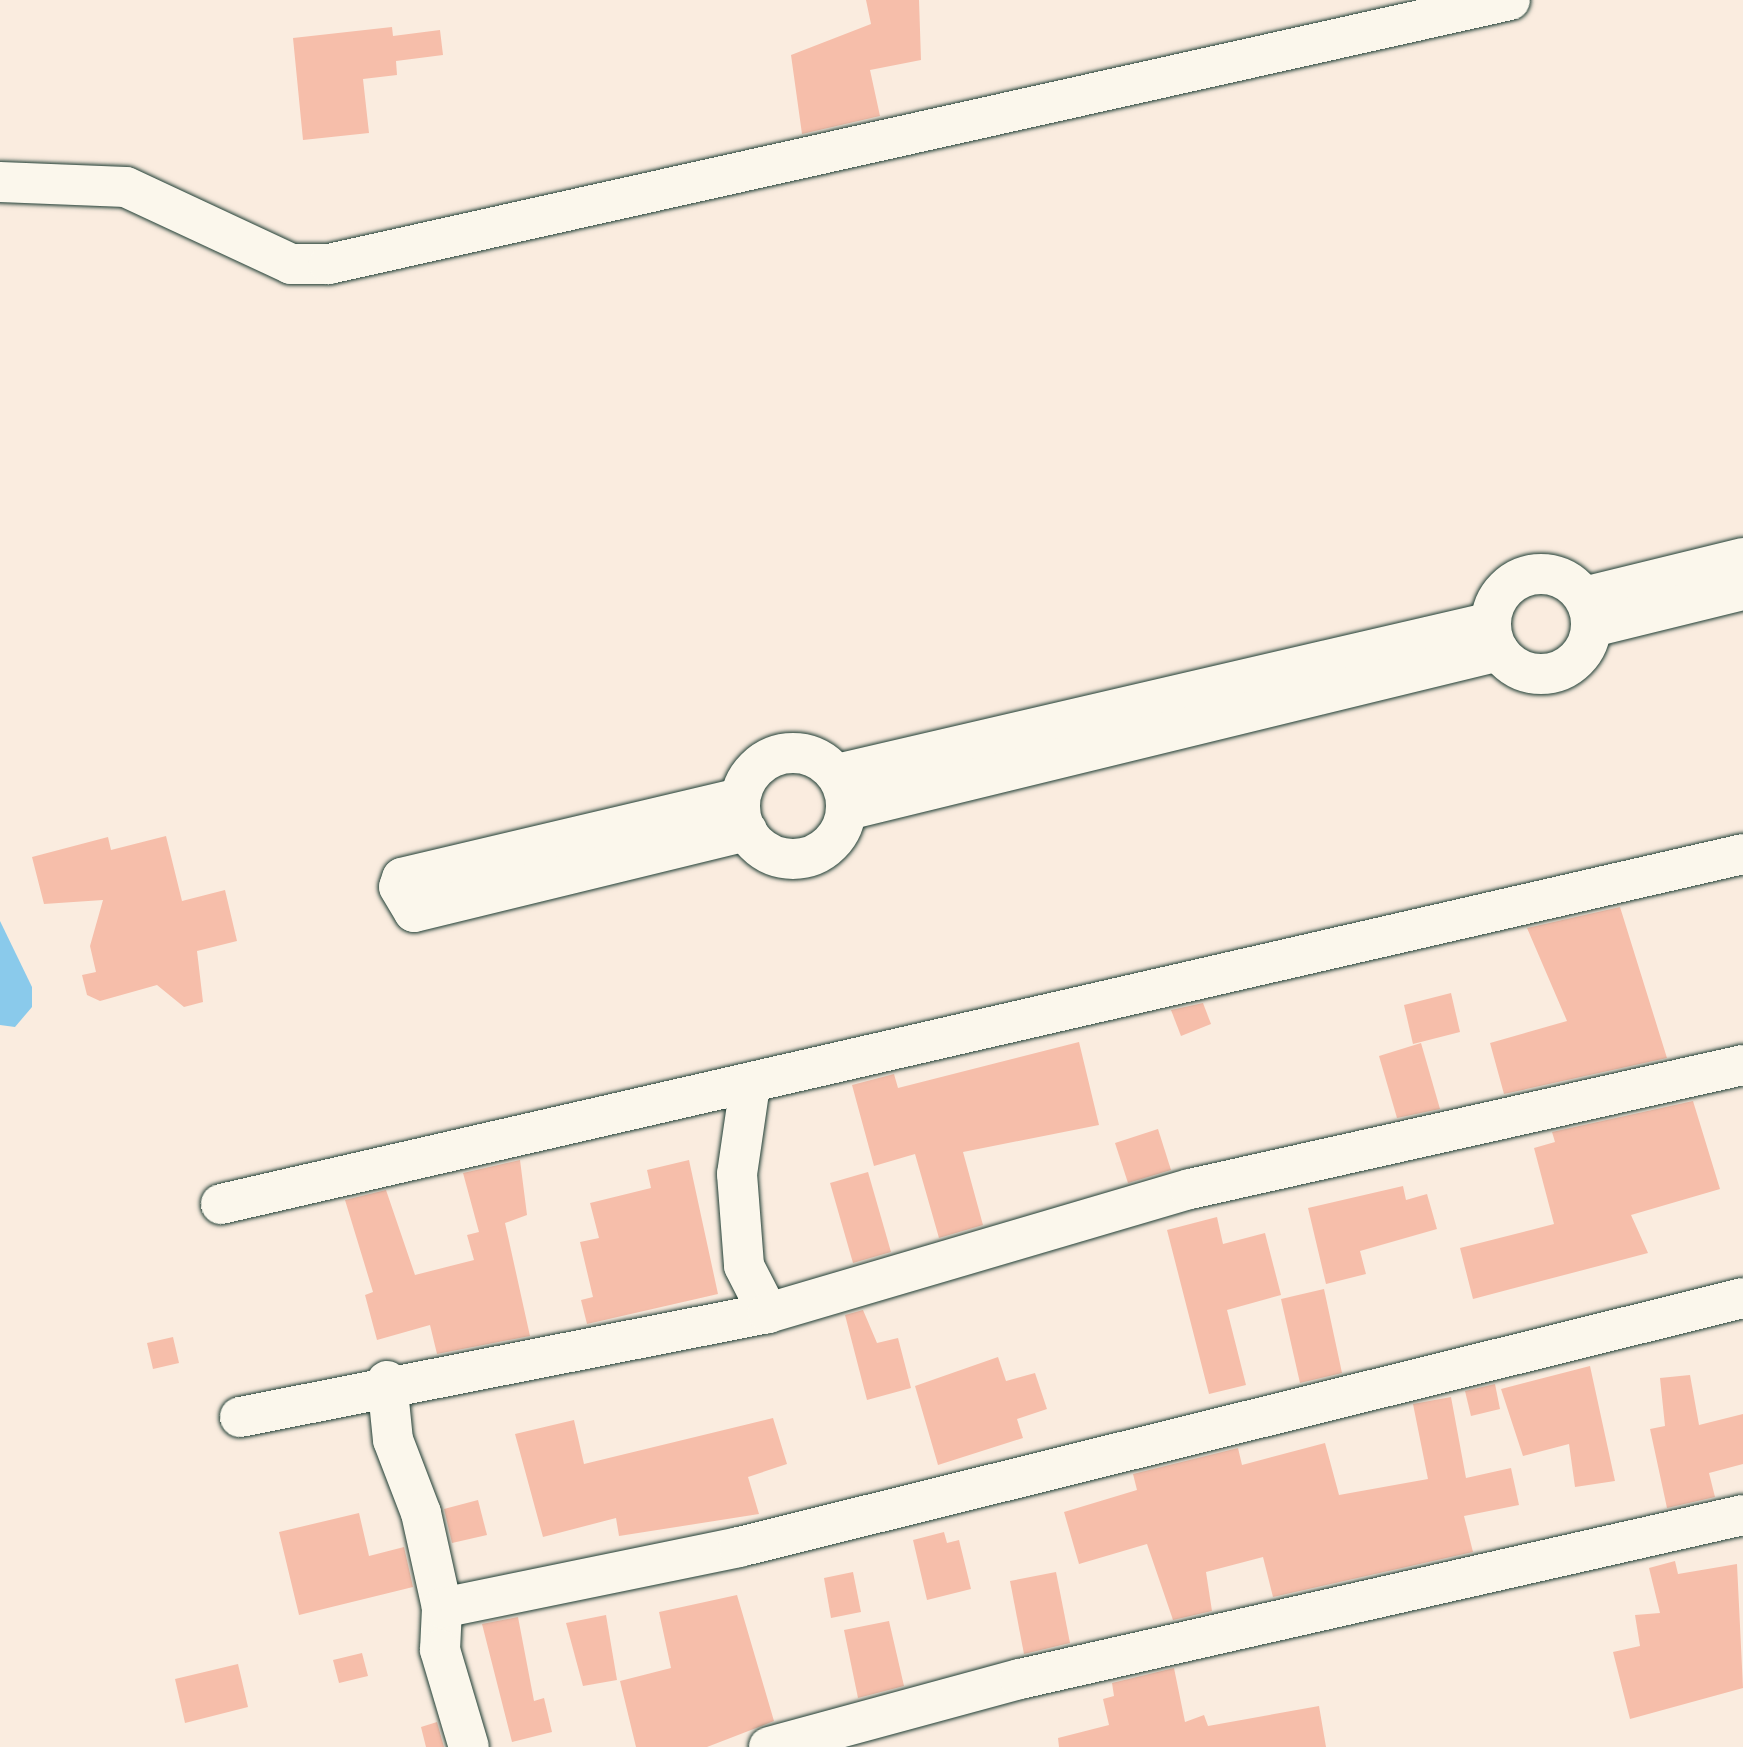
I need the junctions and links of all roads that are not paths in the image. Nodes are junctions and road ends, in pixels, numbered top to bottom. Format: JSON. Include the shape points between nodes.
{"nodes":[{"id":1,"x":1510,"y":0,"type":"edge"},
{"id":2,"x":0,"y":182,"type":"edge"},
{"id":3,"x":1743,"y":558,"type":"edge"},
{"id":4,"x":1743,"y":590,"type":"edge"},
{"id":5,"x":1588,"y":612,"type":"junction"},
{"id":6,"x":1495,"y":636,"type":"junction"},
{"id":7,"x":842,"y":792,"type":"junction"},
{"id":8,"x":744,"y":815,"type":"junction"},
{"id":9,"x":1743,"y":854,"type":"edge"},
{"id":10,"x":1743,"y":1066,"type":"edge"},
{"id":11,"x":750,"y":1086,"type":"junction"},
{"id":12,"x":221,"y":1204,"type":"dead end"},
{"id":13,"x":1743,"y":1298,"type":"edge"},
{"id":14,"x":768,"y":1312,"type":"junction"},
{"id":15,"x":388,"y":1381,"type":"junction"},
{"id":16,"x":240,"y":1417,"type":"dead end"},
{"id":17,"x":1743,"y":1515,"type":"edge"},
{"id":18,"x":442,"y":1608,"type":"junction"},
{"id":19,"x":469,"y":1747,"type":"edge"},
{"id":20,"x":769,"y":1747,"type":"edge"}],
"edges":[{"from":1,"to":2,"type":"street","via":[[319,265],[291,264],[126,187]]},
{"from":3,"to":5,"type":"street"},
{"from":4,"to":5,"type":"street"},
{"from":5,"to":6,"type":"street","via":[[1560,577],[1529,576],[1503,592]]},
{"from":5,"to":6,"type":"street","via":[[1580,656],[1554,673],[1524,672]]},
{"from":6,"to":7,"type":"street"},
{"from":7,"to":8,"type":"street","via":[[815,756],[774,755],[751,772]]},
{"from":7,"to":8,"type":"street","via":[[837,837],[802,858],[774,856]]},
{"from":8,"to":8,"type":"street","via":[[402,878],[398,886],[414,912]]},
{"from":9,"to":11,"type":"street"},
{"from":10,"to":14,"type":"street","via":[[1190,1189]]},
{"from":11,"to":12,"type":"street"},
{"from":11,"to":14,"type":"street","via":[[736,1174],[744,1266]]},
{"from":13,"to":18,"type":"street","via":[[739,1548]]},
{"from":14,"to":15,"type":"street"},
{"from":15,"to":16,"type":"street"},
{"from":15,"to":18,"type":"street","via":[[393,1440]]},
{"from":17,"to":20,"type":"street","via":[[1020,1679]]},
{"from":18,"to":19,"type":"street","via":[[440,1650]]}]}
